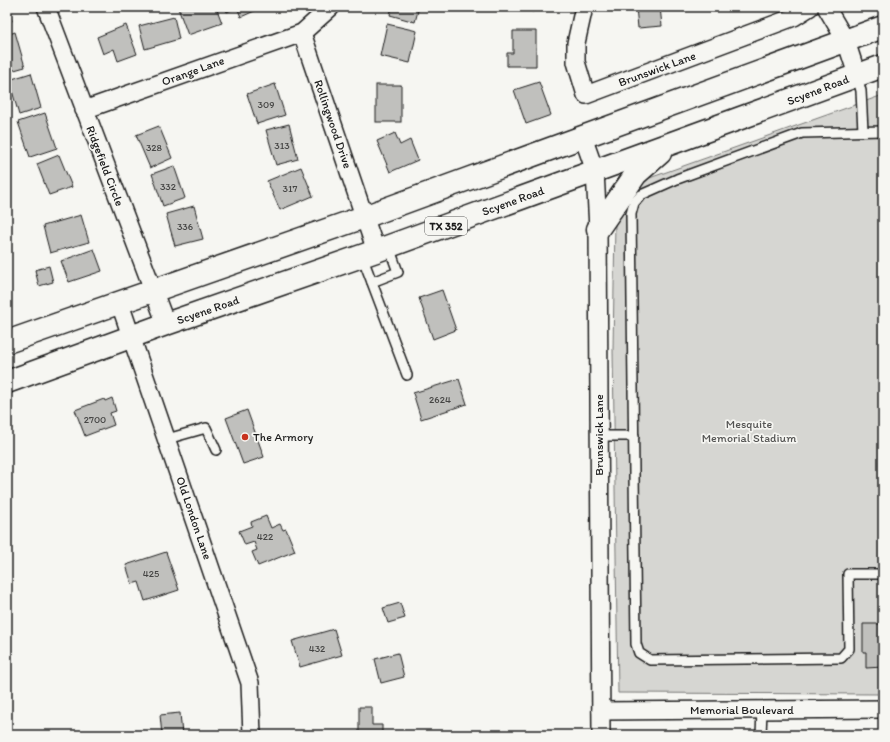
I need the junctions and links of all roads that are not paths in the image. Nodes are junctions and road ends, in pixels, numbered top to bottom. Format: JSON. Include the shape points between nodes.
{"nodes":[{"id":1,"x":46,"y":7,"type":"edge"},
{"id":2,"x":331,"y":7,"type":"edge"},
{"id":3,"x":584,"y":7,"type":"edge"},
{"id":4,"x":810,"y":7,"type":"edge"},
{"id":5,"x":826,"y":7,"type":"edge"},
{"id":6,"x":883,"y":27,"type":"edge"},
{"id":7,"x":302,"y":33,"type":"junction"},
{"id":8,"x":846,"y":41,"type":"junction"},
{"id":9,"x":883,"y":66,"type":"edge"},
{"id":10,"x":857,"y":75,"type":"junction"},
{"id":11,"x":84,"y":110,"type":"junction"},
{"id":12,"x":863,"y":131,"type":"junction"},
{"id":13,"x":883,"y":131,"type":"edge"},
{"id":14,"x":583,"y":137,"type":"junction"},
{"id":15,"x":667,"y":146,"type":"junction"},
{"id":16,"x":595,"y":171,"type":"junction"},
{"id":17,"x":364,"y":217,"type":"junction"},
{"id":18,"x":598,"y":229,"type":"junction"},
{"id":19,"x":376,"y":251,"type":"junction"},
{"id":20,"x":372,"y":282,"type":"junction"},
{"id":21,"x":153,"y":292,"type":"junction"},
{"id":22,"x":120,"y":304,"type":"junction"},
{"id":23,"x":166,"y":324,"type":"junction"},
{"id":24,"x":132,"y":336,"type":"junction"},
{"id":25,"x":7,"y":342,"type":"edge"},
{"id":26,"x":407,"y":374,"type":"dead end"},
{"id":27,"x":7,"y":382,"type":"edge"},
{"id":28,"x":599,"y":436,"type":"junction"},
{"id":29,"x":634,"y":436,"type":"junction"},
{"id":30,"x":167,"y":439,"type":"junction"},
{"id":31,"x":216,"y":450,"type":"dead end"},
{"id":32,"x":883,"y":574,"type":"edge"},
{"id":33,"x":883,"y":709,"type":"edge"},
{"id":34,"x":762,"y":710,"type":"junction"},
{"id":35,"x":601,"y":711,"type":"junction"},
{"id":36,"x":252,"y":735,"type":"edge"},
{"id":37,"x":601,"y":735,"type":"edge"},
{"id":38,"x":761,"y":735,"type":"edge"}],
"edges":[{"from":1,"to":11,"type":"street","name":"Ridgefield Circle"},
{"from":2,"to":7,"type":"street"},
{"from":3,"to":4,"type":"street","name":"Brunswick Lane","via":[[576,43],[576,62],[586,95],[794,17]]},
{"from":5,"to":8,"type":"street"},
{"from":6,"to":8,"type":"main road"},
{"from":7,"to":11,"type":"street","name":"Orange Lane"},
{"from":7,"to":17,"type":"street","name":"Rollingwood Drive"},
{"from":8,"to":10,"type":"street"},
{"from":8,"to":14,"type":"main road"},
{"from":9,"to":10,"type":"main road","name":"Scyene Road","number":"TX 352"},
{"from":10,"to":12,"type":"lane","via":[[861,91]]},
{"from":10,"to":15,"type":"main road","name":"Scyene Road","number":"TX 352"},
{"from":11,"to":21,"type":"street","name":"Ridgefield Circle"},
{"from":12,"to":13,"type":"lane"},
{"from":12,"to":29,"type":"lane","via":[[802,133],[677,179],[641,195],[634,203],[631,214]]},
{"from":14,"to":16,"type":"street","name":"Brunswick Lane"},
{"from":14,"to":17,"type":"main road"},
{"from":15,"to":16,"type":"main road","name":"Scyene Road","number":"TX 352"},
{"from":15,"to":18,"type":"main road","via":[[636,174]]},
{"from":16,"to":18,"type":"street","name":"Brunswick Lane"},
{"from":16,"to":19,"type":"main road","name":"Scyene Road","number":"TX 352"},
{"from":17,"to":19,"type":"street","name":"Rollingwood Drive"},
{"from":17,"to":21,"type":"main road"},
{"from":18,"to":28,"type":"street","name":"Brunswick Lane"},
{"from":19,"to":20,"type":"lane"},
{"from":19,"to":20,"type":"lane","via":[[398,272]]},
{"from":19,"to":23,"type":"main road","name":"Scyene Road","number":"TX 352"},
{"from":20,"to":26,"type":"lane"},
{"from":21,"to":22,"type":"main road"},
{"from":21,"to":23,"type":"street","name":"Ridgefield Circle"},
{"from":22,"to":24,"type":"street","name":"Old London Lane"},
{"from":22,"to":25,"type":"main road"},
{"from":23,"to":24,"type":"main road","name":"Scyene Road","number":"TX 352"},
{"from":24,"to":27,"type":"main road","name":"Scyene Road","number":"TX 352"},
{"from":24,"to":30,"type":"street","name":"Old London Lane"},
{"from":28,"to":29,"type":"lane"},
{"from":28,"to":35,"type":"street","name":"Brunswick Lane"},
{"from":29,"to":32,"type":"lane","via":[[636,644],[640,653],[650,660],[841,658],[849,649],[848,574]]},
{"from":30,"to":31,"type":"lane","via":[[206,428]]},
{"from":30,"to":36,"type":"street","name":"Old London Lane","via":[[250,683]]},
{"from":33,"to":34,"type":"street","name":"Memorial Boulevard"},
{"from":34,"to":35,"type":"street","name":"Memorial Boulevard"},
{"from":34,"to":38,"type":"lane"},
{"from":35,"to":37,"type":"street","name":"Brunswick Lane"}]}
